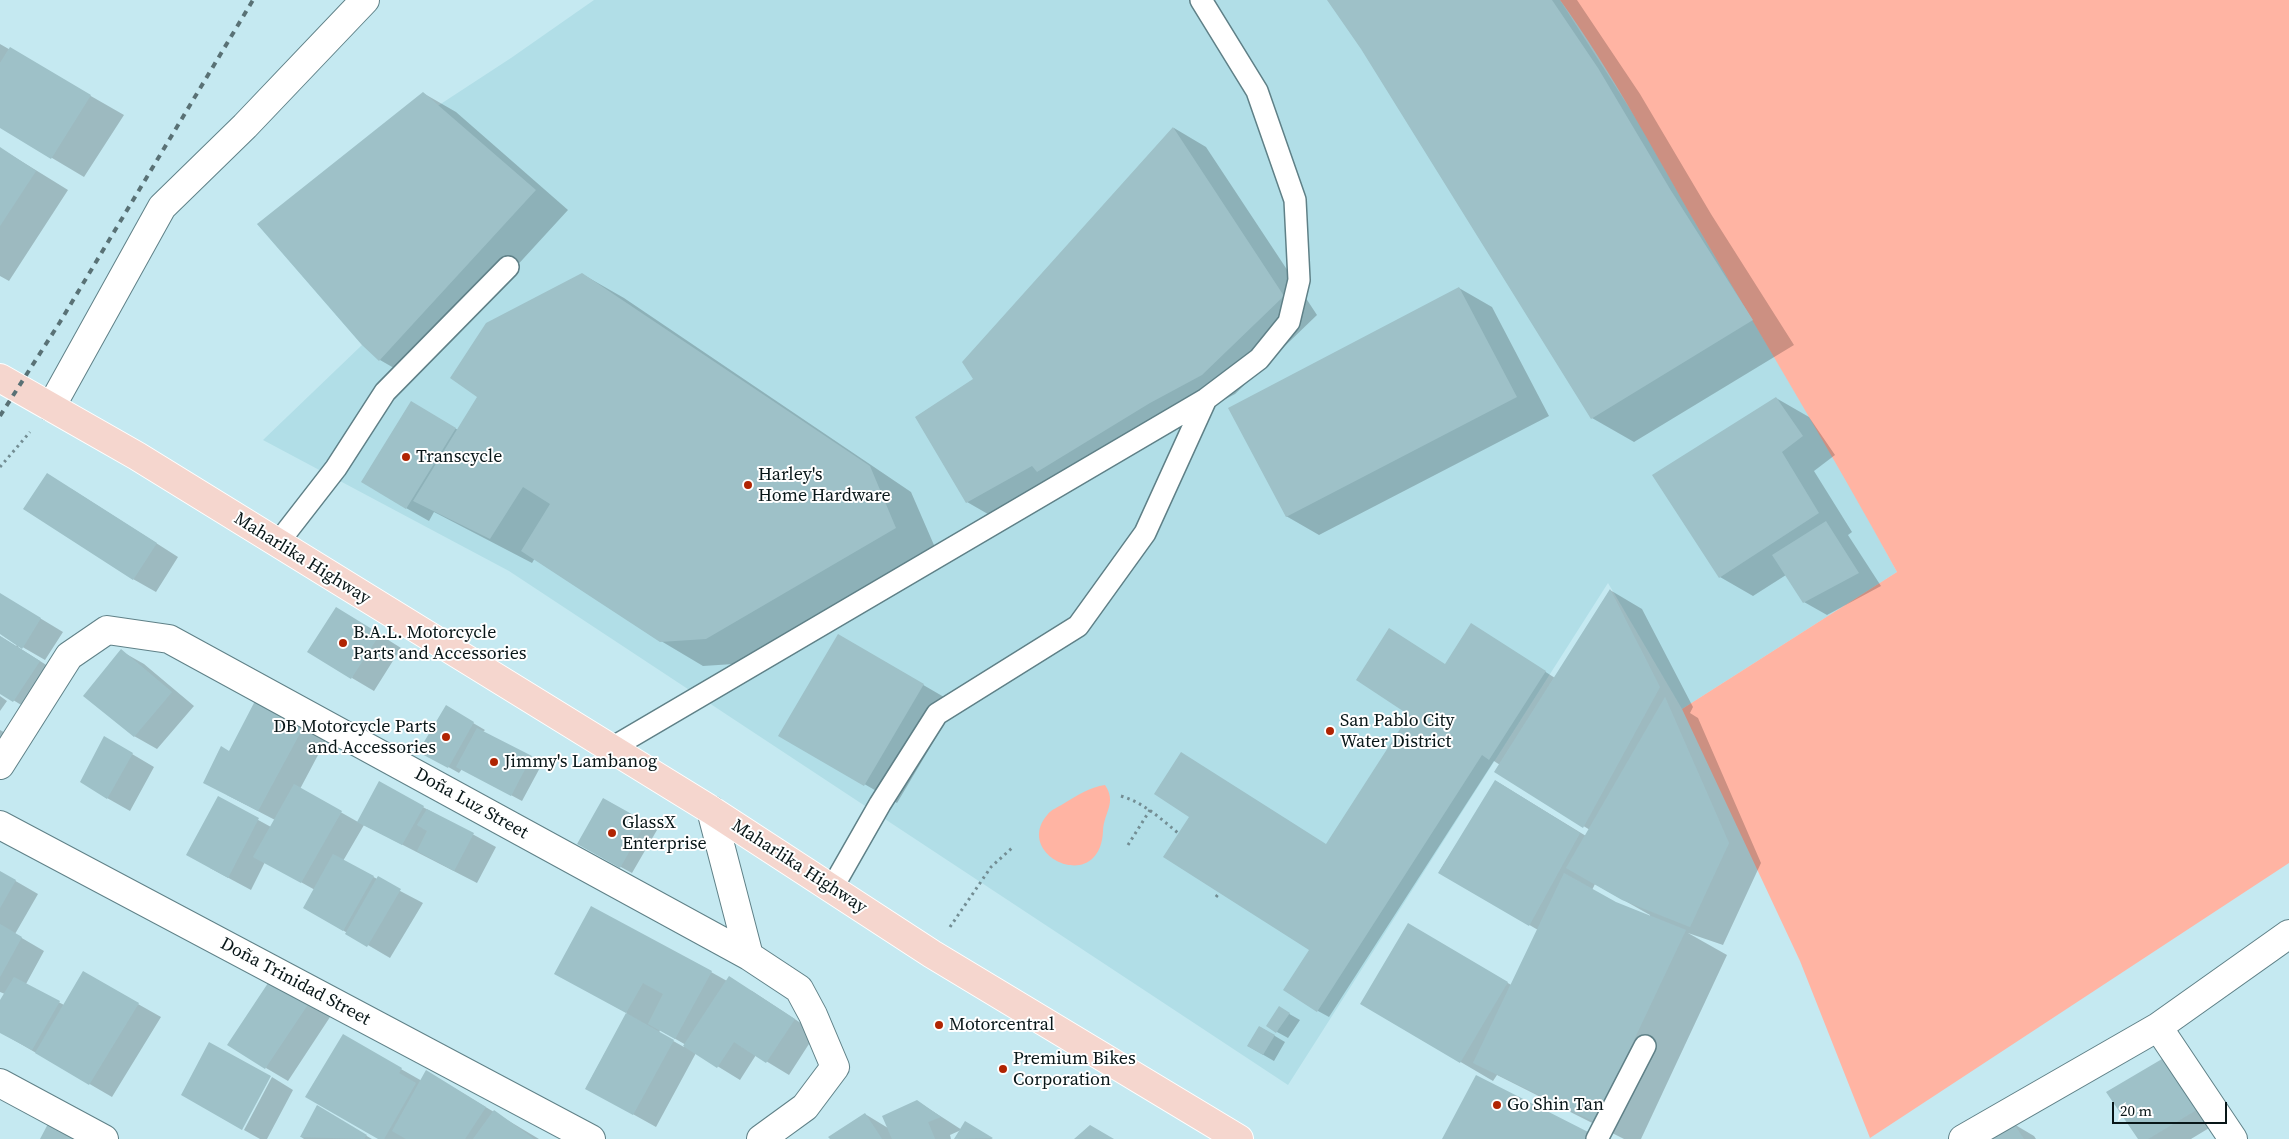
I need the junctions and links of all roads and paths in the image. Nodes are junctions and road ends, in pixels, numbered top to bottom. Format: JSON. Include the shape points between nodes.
{"nodes":[{"id":1,"x":365,"y":0,"type":"edge"},
{"id":2,"x":1201,"y":0,"type":"edge"},
{"id":3,"x":508,"y":267,"type":"dead end"},
{"id":4,"x":0,"y":378,"type":"edge"},
{"id":5,"x":1206,"y":400,"type":"junction"},
{"id":6,"x":51,"y":407,"type":"junction"},
{"id":7,"x":0,"y":467,"type":"edge"},
{"id":8,"x":277,"y":544,"type":"junction"},
{"id":9,"x":610,"y":749,"type":"junction"},
{"id":10,"x":0,"y":766,"type":"edge"},
{"id":11,"x":1121,"y":796,"type":"dead end"},
{"id":12,"x":711,"y":810,"type":"junction"},
{"id":13,"x":1150,"y":810,"type":"junction"},
{"id":14,"x":0,"y":825,"type":"edge"},
{"id":15,"x":1178,"y":833,"type":"dead end"},
{"id":16,"x":1128,"y":845,"type":"dead end"},
{"id":17,"x":1013,"y":847,"type":"dead end"},
{"id":18,"x":831,"y":890,"type":"junction"},
{"id":19,"x":1219,"y":893,"type":"dead end"},
{"id":20,"x":1216,"y":897,"type":"dead end"},
{"id":21,"x":2289,"y":934,"type":"edge"},
{"id":22,"x":932,"y":954,"type":"junction"},
{"id":23,"x":749,"y":956,"type":"junction"},
{"id":24,"x":2158,"y":1027,"type":"junction"},
{"id":25,"x":1645,"y":1046,"type":"dead end"},
{"id":26,"x":0,"y":1083,"type":"edge"},
{"id":27,"x":104,"y":1139,"type":"edge"},
{"id":28,"x":591,"y":1139,"type":"edge"},
{"id":29,"x":761,"y":1139,"type":"edge"},
{"id":30,"x":1238,"y":1139,"type":"edge"},
{"id":31,"x":1597,"y":1139,"type":"edge"},
{"id":32,"x":1963,"y":1139,"type":"edge"},
{"id":33,"x":2232,"y":1139,"type":"edge"}],
"edges":[{"from":1,"to":6,"type":"street","via":[[245,126],[162,207]]},
{"from":2,"to":5,"type":"lane","via":[[1257,91],[1292,191],[1299,280],[1289,322],[1258,359]]},
{"from":3,"to":8,"type":"lane","via":[[385,392],[336,468]]},
{"from":4,"to":6,"type":"main road","name":"Maharlika Highway"},
{"from":5,"to":9,"type":"lane"},
{"from":5,"to":18,"type":"lane","via":[[1146,533],[1078,626],[937,714]]},
{"from":6,"to":7,"type":"path"},
{"from":6,"to":8,"type":"main road","name":"Maharlika Highway","via":[[137,456]]},
{"from":8,"to":9,"type":"main road","name":"Maharlika Highway"},
{"from":9,"to":12,"type":"main road","name":"Maharlika Highway"},
{"from":10,"to":23,"type":"street","name":"Doña Luz Street","via":[[69,656],[107,630],[169,639]]},
{"from":11,"to":13,"type":"path"},
{"from":12,"to":18,"type":"main road","name":"Maharlika Highway"},
{"from":12,"to":23,"type":"street"},
{"from":13,"to":15,"type":"path"},
{"from":13,"to":16,"type":"path"},
{"from":14,"to":28,"type":"street","name":"Doña Trinidad Street"},
{"from":17,"to":22,"type":"path","via":[[991,867]]},
{"from":18,"to":22,"type":"main road","name":"Maharlika Highway"},
{"from":19,"to":20,"type":"path"},
{"from":21,"to":24,"type":"street"},
{"from":22,"to":30,"type":"main road","name":"Maharlika Highway"},
{"from":23,"to":29,"type":"street","name":"Doña Luz Street","via":[[799,989],[835,1067],[805,1107]]},
{"from":24,"to":32,"type":"street"},
{"from":24,"to":33,"type":"street"},
{"from":25,"to":31,"type":"lane"},
{"from":26,"to":27,"type":"street"}]}
